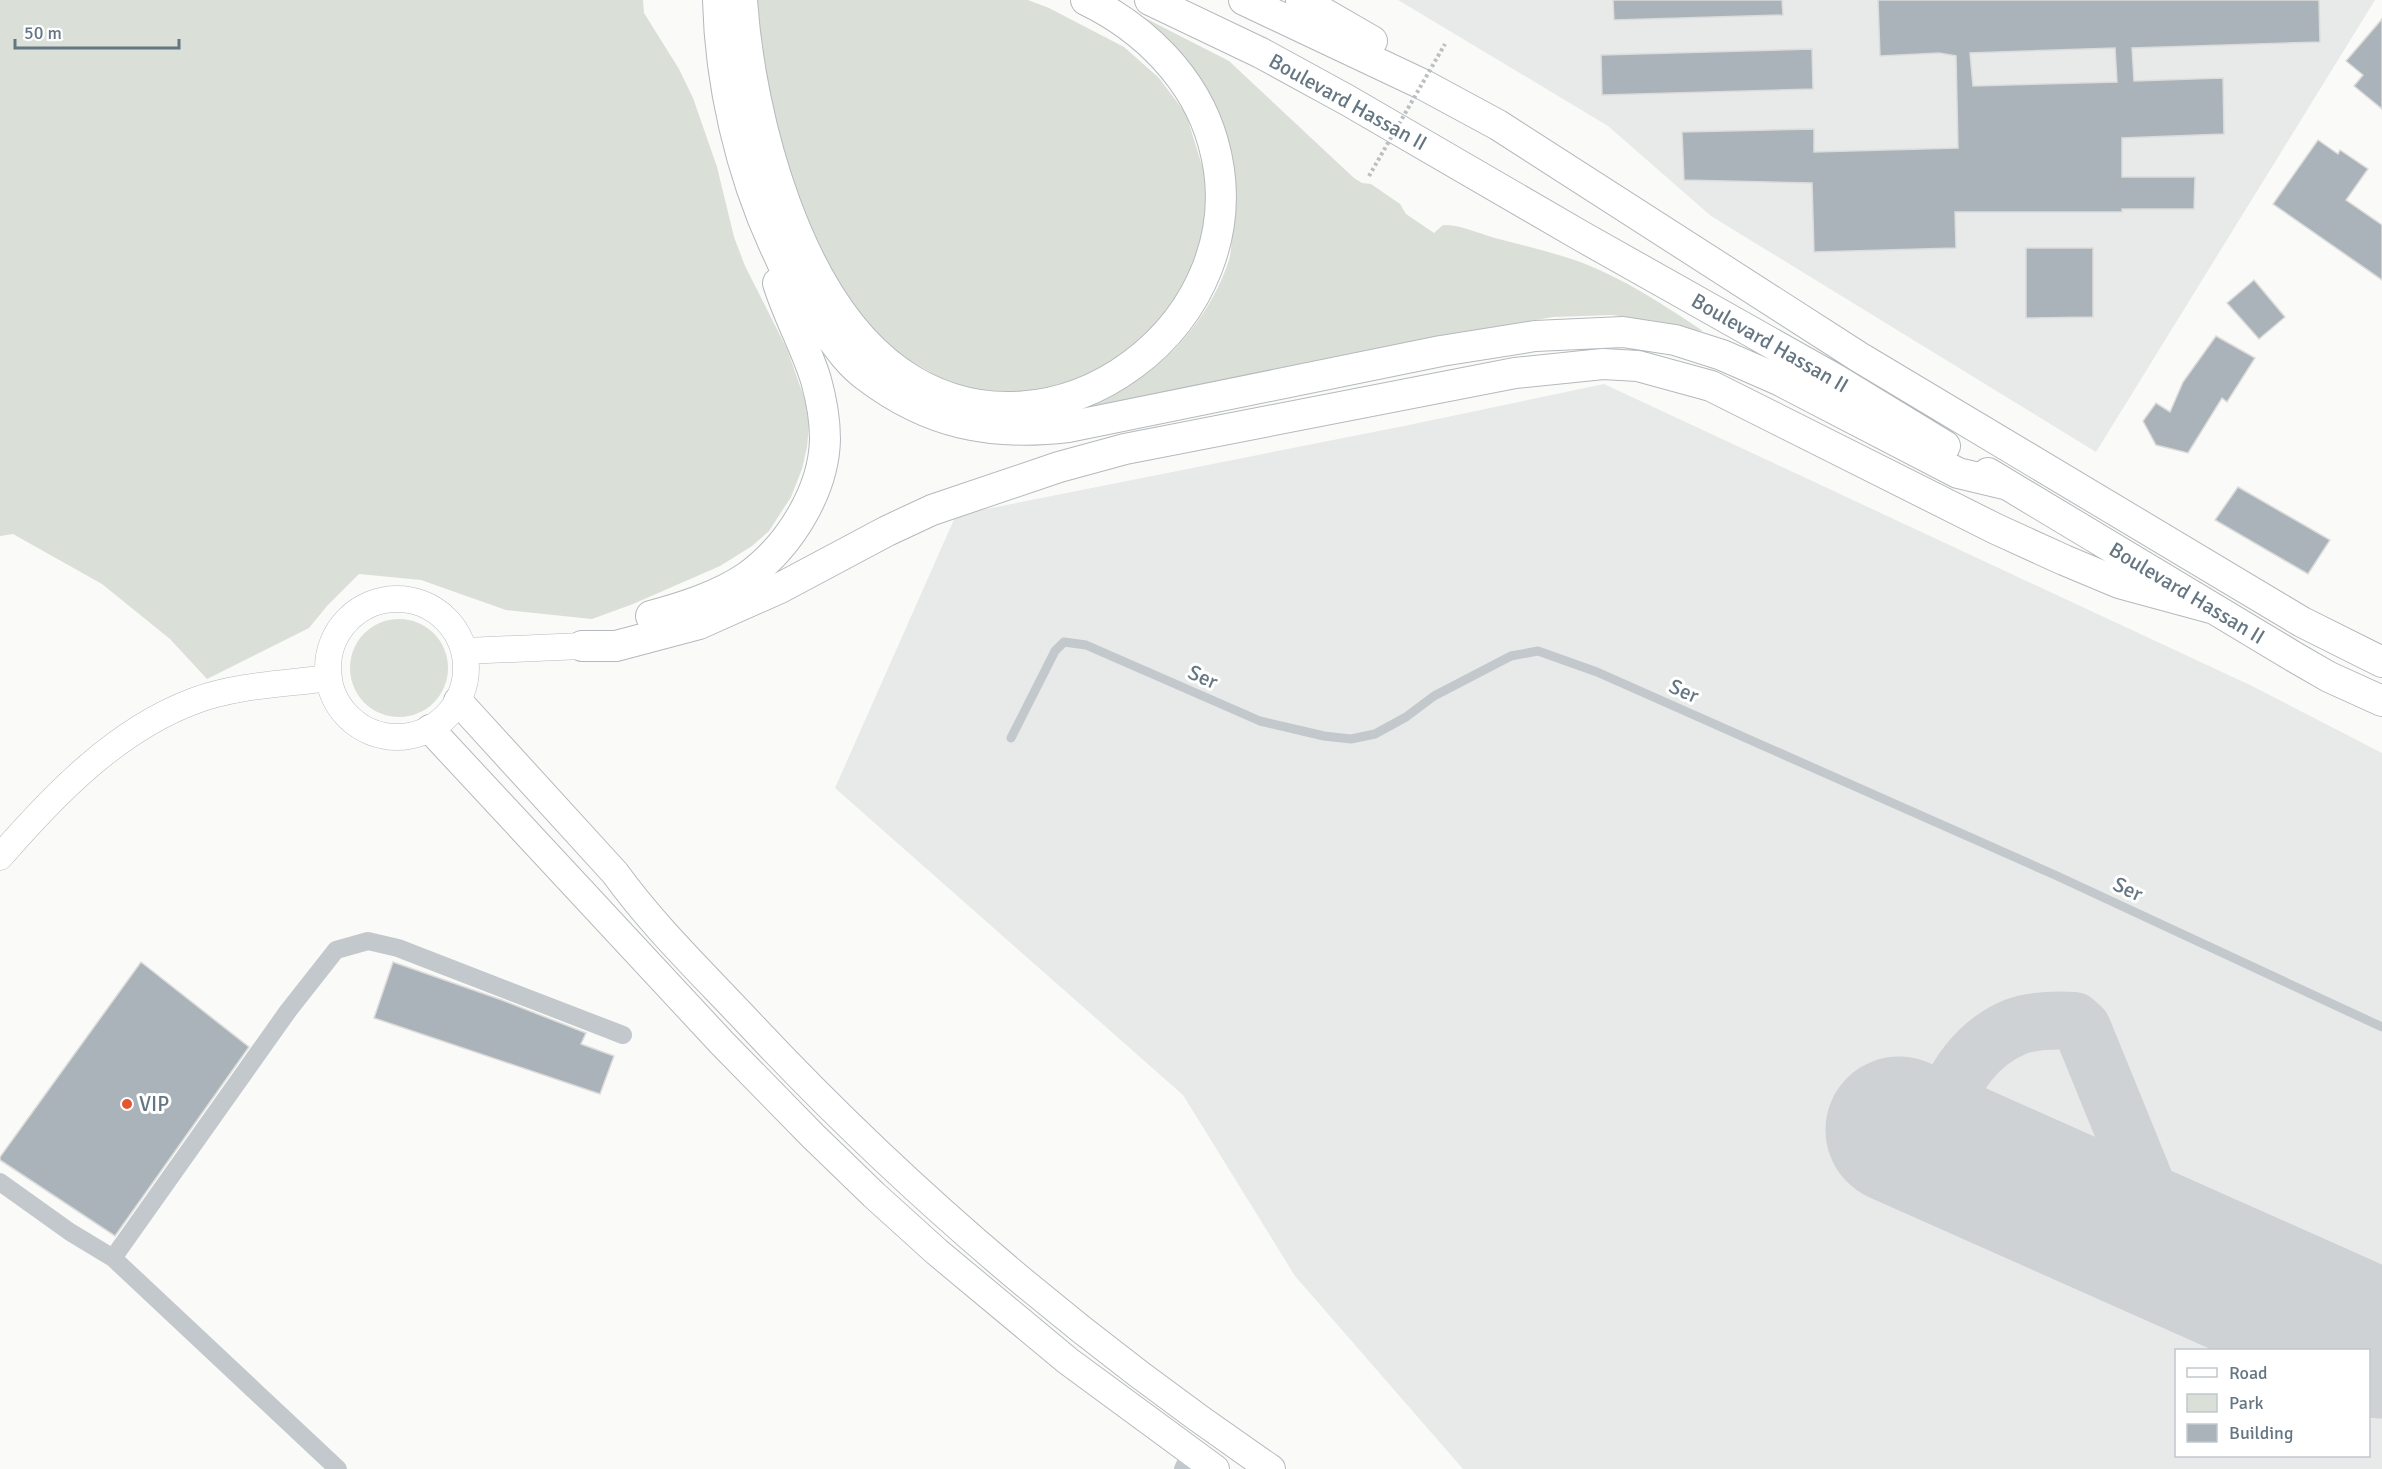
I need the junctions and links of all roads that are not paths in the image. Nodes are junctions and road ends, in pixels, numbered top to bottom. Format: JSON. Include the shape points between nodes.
{"nodes":[{"id":1,"x":718,"y":0,"type":"edge"},
{"id":2,"x":742,"y":0,"type":"edge"},
{"id":3,"x":1086,"y":0,"type":"edge"},
{"id":4,"x":1150,"y":0,"type":"edge"},
{"id":5,"x":1244,"y":0,"type":"edge"},
{"id":6,"x":1301,"y":0,"type":"edge"},
{"id":7,"x":1424,"y":85,"type":"junction"},
{"id":8,"x":764,"y":224,"type":"junction"},
{"id":9,"x":2004,"y":484,"type":"junction"},
{"id":10,"x":2211,"y":608,"type":"junction"},
{"id":11,"x":582,"y":646,"type":"junction"},
{"id":12,"x":465,"y":651,"type":"junction"},
{"id":13,"x":2382,"y":662,"type":"edge"},
{"id":14,"x":329,"y":678,"type":"junction"},
{"id":15,"x":458,"y":701,"type":"junction"},
{"id":16,"x":2382,"y":701,"type":"edge"},
{"id":17,"x":430,"y":729,"type":"junction"},
{"id":18,"x":1011,"y":738,"type":"dead end"},
{"id":19,"x":1,"y":854,"type":"edge"},
{"id":20,"x":2382,"y":1027,"type":"edge"},
{"id":21,"x":623,"y":1035,"type":"dead end"},
{"id":22,"x":0,"y":1182,"type":"edge"},
{"id":23,"x":113,"y":1257,"type":"junction"},
{"id":24,"x":1187,"y":1461,"type":"edge"},
{"id":25,"x":338,"y":1469,"type":"edge"},
{"id":26,"x":1215,"y":1469,"type":"edge"},
{"id":27,"x":1271,"y":1469,"type":"edge"}],
"edges":[{"from":1,"to":8,"type":"highway","via":[[734,122]]},
{"from":2,"to":3,"type":"highway","via":[[753,86],[771,162],[794,226],[828,290],[868,344],[899,372],[942,394],[1005,407],[1044,403],[1089,389],[1142,357],[1183,314],[1203,280],[1219,234],[1220,169],[1211,133],[1196,99],[1173,66],[1143,37]]},
{"from":4,"to":9,"type":"highway","name":"Boulevard Hassan II","via":[[1347,100],[1835,379]]},
{"from":5,"to":7,"type":"highway","name":"Boulevard Hassan II"},
{"from":6,"to":7,"type":"highway","via":[[1403,62]]},
{"from":7,"to":13,"type":"highway","name":"Boulevard Hassan II","via":[[1498,125],[1859,357],[2302,622]]},
{"from":8,"to":9,"type":"highway","via":[[792,283],[854,365],[867,377],[922,409],[966,425],[1011,430],[1068,427],[1442,351],[1535,336],[1623,332],[1675,340],[1722,355],[1779,380],[1958,473]]},
{"from":8,"to":11,"type":"highway","via":[[780,291],[816,381],[821,406],[825,438],[815,485],[804,512],[789,539],[746,577],[684,607],[640,619]]},
{"from":9,"to":10,"type":"highway","name":"Boulevard Hassan II"},
{"from":10,"to":11,"type":"highway","via":[[2119,583],[2064,560],[1711,386],[1638,366],[1603,364],[1515,373],[1125,449],[1059,467],[932,510],[780,588],[699,624],[616,646]]},
{"from":10,"to":16,"type":"highway","name":"Boulevard Hassan II","via":[[2329,677]]},
{"from":11,"to":12,"type":"main road"},
{"from":12,"to":14,"type":"main road","via":[[443,616],[425,605],[384,600],[348,620],[336,637],[329,657]]},
{"from":12,"to":15,"type":"main road","via":[[465,676]]},
{"from":14,"to":17,"type":"main road","via":[[335,699],[348,717],[366,730],[387,736],[409,736]]},
{"from":14,"to":19,"type":"main road","via":[[232,690],[194,700],[163,715],[71,783]]},
{"from":15,"to":17,"type":"main road"},
{"from":15,"to":27,"type":"main road","via":[[708,980],[888,1164],[1065,1317],[1176,1403]]},
{"from":17,"to":24,"type":"main road","via":[[813,1136],[1011,1314]]},
{"from":18,"to":20,"type":"lane","name":"Ser","via":[[1054,651],[1064,642],[1086,645],[1260,721],[1351,739],[1375,734],[1434,696],[1511,656],[1538,651],[1598,672],[2000,851]]},
{"from":21,"to":23,"type":"street","via":[[398,948],[368,941],[336,950]]},
{"from":22,"to":23,"type":"street"},
{"from":23,"to":25,"type":"street"},
{"from":24,"to":26,"type":"main road"}]}
